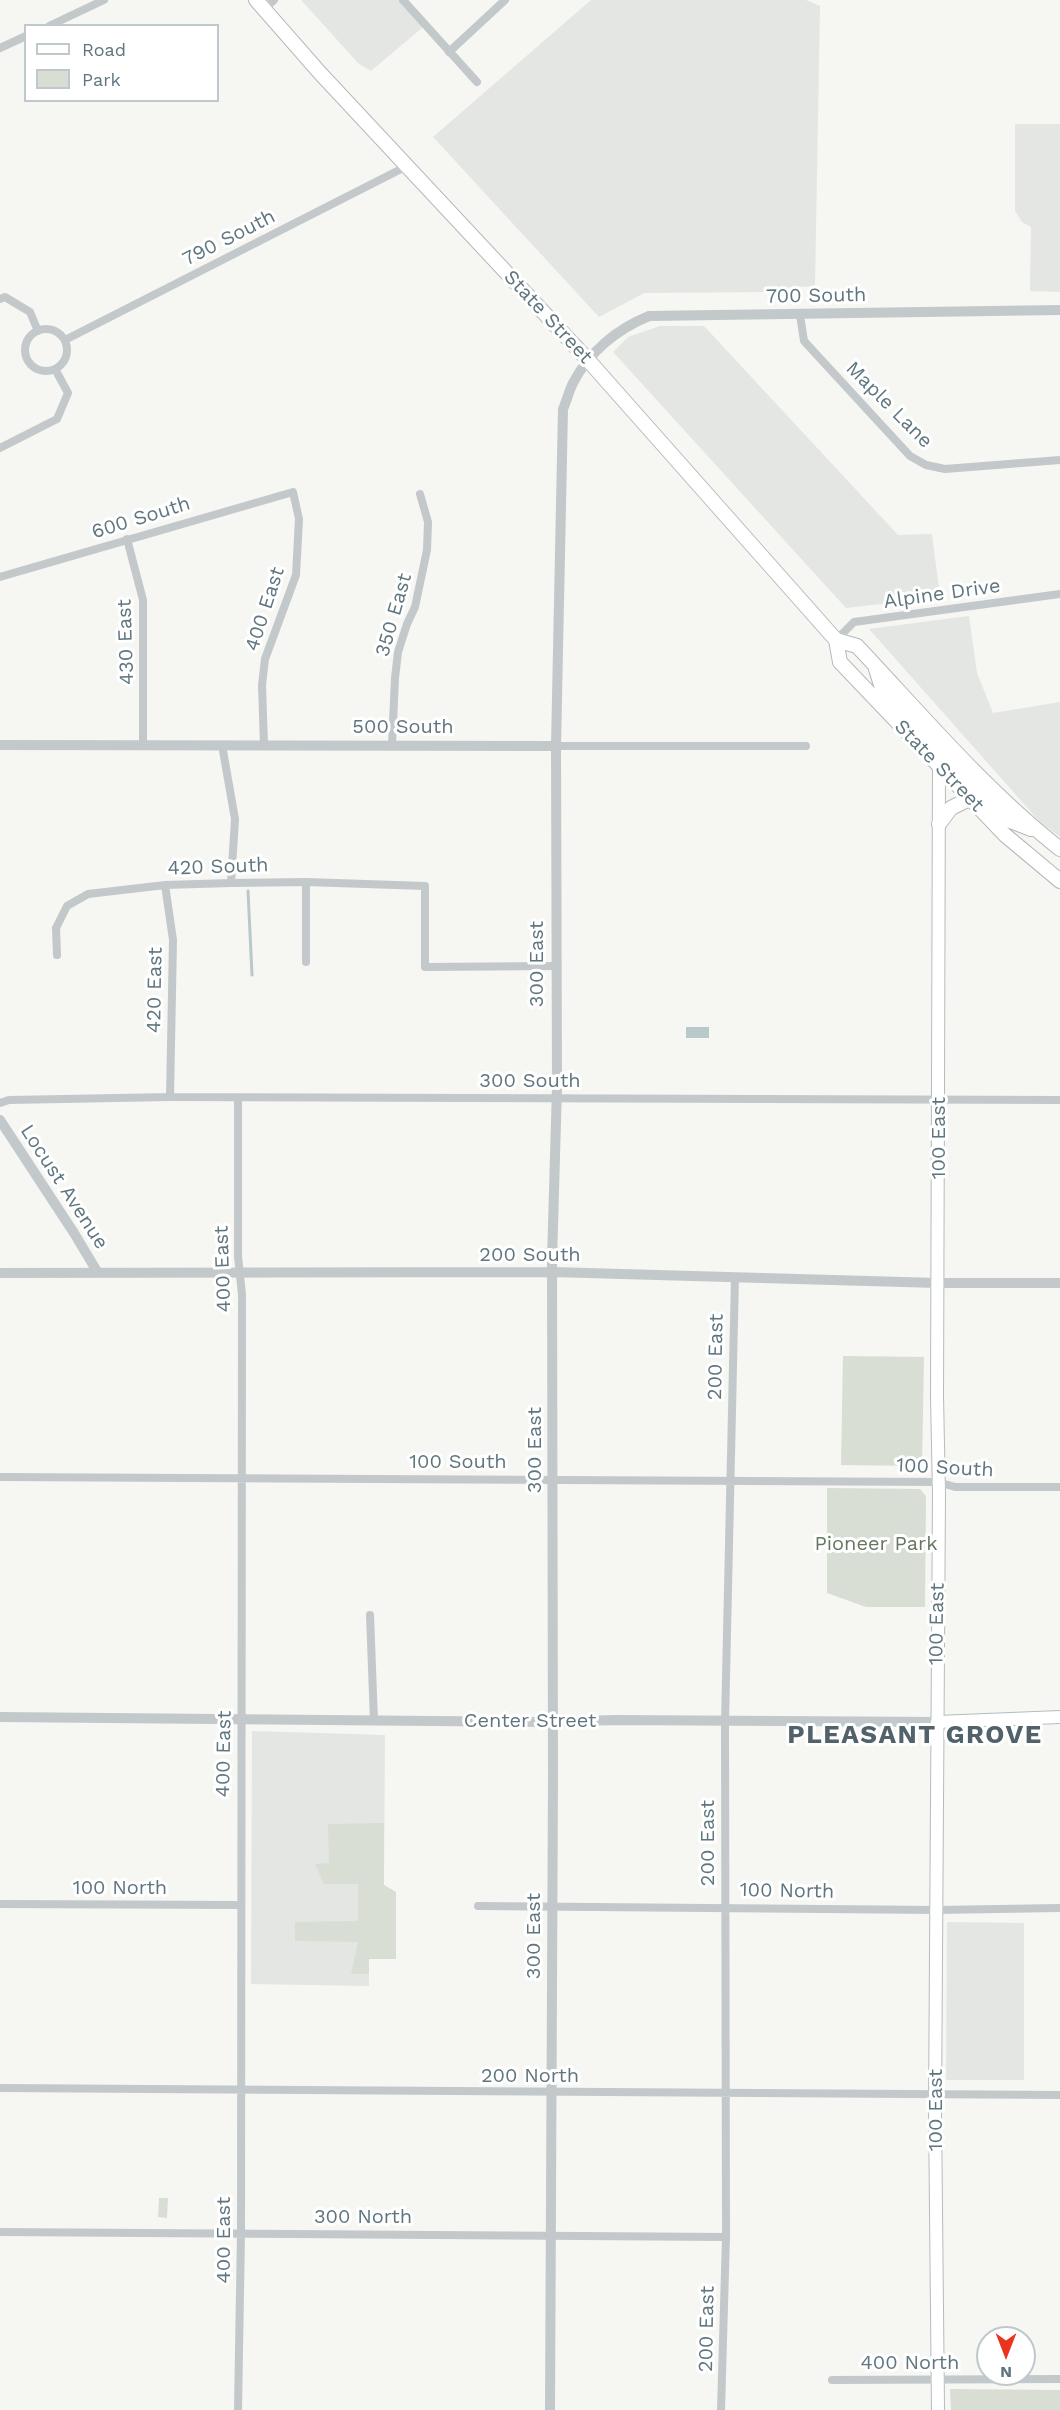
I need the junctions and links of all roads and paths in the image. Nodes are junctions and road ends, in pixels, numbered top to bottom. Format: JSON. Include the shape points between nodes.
{"nodes":[{"id":1,"x":104,"y":0,"type":"edge"},
{"id":2,"x":403,"y":0,"type":"edge"},
{"id":3,"x":505,"y":0,"type":"edge"},
{"id":4,"x":264,"y":3,"type":"edge"},
{"id":5,"x":53,"y":24,"type":"edge"},
{"id":6,"x":24,"y":37,"type":"edge"},
{"id":7,"x":0,"y":48,"type":"edge"},
{"id":8,"x":449,"y":51,"type":"junction"},
{"id":9,"x":477,"y":82,"type":"dead end"},
{"id":10,"x":409,"y":165,"type":"junction"},
{"id":11,"x":0,"y":299,"type":"edge"},
{"id":12,"x":1060,"y":310,"type":"edge"},
{"id":13,"x":800,"y":315,"type":"junction"},
{"id":14,"x":38,"y":331,"type":"junction"},
{"id":15,"x":65,"y":340,"type":"junction"},
{"id":16,"x":588,"y":360,"type":"junction"},
{"id":17,"x":55,"y":369,"type":"junction"},
{"id":18,"x":0,"y":448,"type":"edge"},
{"id":19,"x":1060,"y":460,"type":"edge"},
{"id":20,"x":292,"y":492,"type":"joint"},
{"id":21,"x":420,"y":494,"type":"dead end"},
{"id":22,"x":127,"y":539,"type":"junction"},
{"id":23,"x":0,"y":577,"type":"edge"},
{"id":24,"x":1060,"y":594,"type":"edge"},
{"id":25,"x":836,"y":640,"type":"junction"},
{"id":26,"x":875,"y":665,"type":"junction"},
{"id":27,"x":0,"y":745,"type":"edge"},
{"id":28,"x":143,"y":745,"type":"junction"},
{"id":29,"x":222,"y":745,"type":"junction"},
{"id":30,"x":264,"y":745,"type":"junction"},
{"id":31,"x":392,"y":745,"type":"junction"},
{"id":32,"x":556,"y":746,"type":"junction"},
{"id":33,"x":806,"y":746,"type":"dead end"},
{"id":34,"x":944,"y":762,"type":"junction"},
{"id":35,"x":969,"y":799,"type":"junction"},
{"id":36,"x":939,"y":824,"type":"junction"},
{"id":37,"x":1038,"y":832,"type":"junction"},
{"id":38,"x":1060,"y":849,"type":"edge"},
{"id":39,"x":1060,"y":881,"type":"edge"},
{"id":40,"x":306,"y":882,"type":"junction"},
{"id":41,"x":231,"y":883,"type":"junction"},
{"id":42,"x":165,"y":885,"type":"junction"},
{"id":43,"x":57,"y":955,"type":"dead end"},
{"id":44,"x":306,"y":962,"type":"dead end"},
{"id":45,"x":555,"y":966,"type":"junction"},
{"id":46,"x":170,"y":1097,"type":"junction"},
{"id":47,"x":238,"y":1098,"type":"junction"},
{"id":48,"x":556,"y":1098,"type":"junction"},
{"id":49,"x":1060,"y":1100,"type":"edge"},
{"id":50,"x":939,"y":1101,"type":"junction"},
{"id":51,"x":0,"y":1103,"type":"edge"},
{"id":52,"x":0,"y":1120,"type":"edge"},
{"id":53,"x":239,"y":1272,"type":"junction"},
{"id":54,"x":552,"y":1272,"type":"junction"},
{"id":55,"x":0,"y":1273,"type":"edge"},
{"id":56,"x":98,"y":1273,"type":"junction"},
{"id":57,"x":735,"y":1277,"type":"junction"},
{"id":58,"x":938,"y":1283,"type":"junction"},
{"id":59,"x":1060,"y":1283,"type":"edge"},
{"id":60,"x":0,"y":1477,"type":"edge"},
{"id":61,"x":242,"y":1477,"type":"junction"},
{"id":62,"x":553,"y":1479,"type":"junction"},
{"id":63,"x":730,"y":1479,"type":"junction"},
{"id":64,"x":938,"y":1482,"type":"junction"},
{"id":65,"x":1060,"y":1487,"type":"edge"},
{"id":66,"x":370,"y":1615,"type":"dead end"},
{"id":67,"x":0,"y":1717,"type":"edge"},
{"id":68,"x":1060,"y":1717,"type":"edge"},
{"id":69,"x":242,"y":1720,"type":"junction"},
{"id":70,"x":375,"y":1721,"type":"junction"},
{"id":71,"x":553,"y":1721,"type":"junction"},
{"id":72,"x":725,"y":1722,"type":"junction"},
{"id":73,"x":937,"y":1722,"type":"junction"},
{"id":74,"x":0,"y":1904,"type":"edge"},
{"id":75,"x":240,"y":1905,"type":"junction"},
{"id":76,"x":478,"y":1906,"type":"dead end"},
{"id":77,"x":724,"y":1907,"type":"junction"},
{"id":78,"x":552,"y":1908,"type":"junction"},
{"id":79,"x":1060,"y":1908,"type":"edge"},
{"id":80,"x":937,"y":1910,"type":"junction"},
{"id":81,"x":0,"y":2088,"type":"edge"},
{"id":82,"x":240,"y":2090,"type":"junction"},
{"id":83,"x":551,"y":2093,"type":"junction"},
{"id":84,"x":726,"y":2093,"type":"junction"},
{"id":85,"x":936,"y":2095,"type":"junction"},
{"id":86,"x":1060,"y":2095,"type":"edge"},
{"id":87,"x":0,"y":2232,"type":"edge"},
{"id":88,"x":241,"y":2233,"type":"junction"},
{"id":89,"x":550,"y":2235,"type":"junction"},
{"id":90,"x":726,"y":2237,"type":"junction"},
{"id":91,"x":938,"y":2379,"type":"junction"},
{"id":92,"x":1060,"y":2379,"type":"edge"},
{"id":93,"x":832,"y":2380,"type":"dead end"},
{"id":94,"x":238,"y":2410,"type":"edge"},
{"id":95,"x":550,"y":2410,"type":"edge"},
{"id":96,"x":721,"y":2410,"type":"edge"},
{"id":97,"x":938,"y":2410,"type":"edge"}],
"edges":[{"from":1,"to":5,"type":"street"},
{"from":2,"to":8,"type":"street"},
{"from":3,"to":8,"type":"street"},
{"from":4,"to":10,"type":"main road","name":"State Street","via":[[320,73]]},
{"from":6,"to":7,"type":"street"},
{"from":8,"to":9,"type":"street"},
{"from":10,"to":15,"type":"street","name":"790 South"},
{"from":10,"to":16,"type":"main road","name":"State Street"},
{"from":11,"to":14,"type":"street","via":[[5,297],[30,312]]},
{"from":12,"to":13,"type":"street","name":"700 South"},
{"from":13,"to":16,"type":"street","name":"700 South","via":[[649,316],[618,332]]},
{"from":13,"to":19,"type":"street","name":"Maple Lane","via":[[804,340],[910,456],[926,465],[945,469]]},
{"from":14,"to":15,"type":"street","via":[[52,329]]},
{"from":14,"to":17,"type":"street","via":[[28,339],[27,358],[36,368]]},
{"from":15,"to":17,"type":"street","via":[[67,353]]},
{"from":16,"to":25,"type":"main road","name":"State Street"},
{"from":16,"to":32,"type":"street","name":"300 East","via":[[563,409]]},
{"from":17,"to":18,"type":"street","via":[[68,393],[57,419]]},
{"from":20,"to":22,"type":"street","name":"600 South"},
{"from":20,"to":30,"type":"street","name":"400 East","via":[[299,519],[296,575],[265,659]]},
{"from":21,"to":31,"type":"street","name":"350 East","via":[[428,522],[427,550],[415,606],[398,652]]},
{"from":22,"to":23,"type":"street","name":"600 South"},
{"from":22,"to":28,"type":"street","name":"430 East","via":[[143,600]]},
{"from":24,"to":25,"type":"street","name":"Alpine Drive","via":[[854,622]]},
{"from":25,"to":26,"type":"main road","name":"State Street","via":[[857,646]]},
{"from":25,"to":34,"type":"main road","name":"State Street","via":[[840,662],[912,739]]},
{"from":26,"to":34,"type":"main road","via":[[881,685]]},
{"from":26,"to":37,"type":"main road","name":"State Street"},
{"from":27,"to":28,"type":"street","name":"500 South"},
{"from":28,"to":29,"type":"street","name":"500 South"},
{"from":29,"to":30,"type":"street","name":"500 South"},
{"from":29,"to":41,"type":"street","via":[[235,819]]},
{"from":30,"to":31,"type":"street","name":"500 South"},
{"from":31,"to":32,"type":"street","name":"500 South"},
{"from":32,"to":33,"type":"street","name":"500 South"},
{"from":32,"to":45,"type":"street","name":"300 East"},
{"from":34,"to":35,"type":"main road","name":"State Street"},
{"from":34,"to":36,"type":"main road","name":"100 East"},
{"from":34,"to":37,"type":"main road","via":[[1008,820]]},
{"from":35,"to":36,"type":"main road","via":[[951,808]]},
{"from":35,"to":39,"type":"main road","name":"State Street"},
{"from":36,"to":50,"type":"main road","name":"100 East"},
{"from":37,"to":38,"type":"main road","name":"State Street"},
{"from":40,"to":41,"type":"street","name":"420 South"},
{"from":40,"to":44,"type":"street"},
{"from":40,"to":45,"type":"street","name":"420 South","via":[[425,886],[425,967]]},
{"from":41,"to":42,"type":"street","name":"420 South"},
{"from":42,"to":43,"type":"street","name":"420 South","via":[[88,894],[67,906],[56,928]]},
{"from":42,"to":46,"type":"street","name":"420 East","via":[[173,940]]},
{"from":45,"to":48,"type":"street","name":"300 East"},
{"from":46,"to":47,"type":"street","name":"300 South"},
{"from":46,"to":51,"type":"street","name":"300 South"},
{"from":47,"to":48,"type":"street","name":"300 South"},
{"from":47,"to":53,"type":"street","name":"400 East"},
{"from":48,"to":50,"type":"street","name":"300 South"},
{"from":48,"to":54,"type":"street","name":"300 East"},
{"from":49,"to":50,"type":"street","name":"300 South"},
{"from":50,"to":58,"type":"main road","name":"100 East"},
{"from":52,"to":56,"type":"street","name":"Locust Avenue"},
{"from":53,"to":54,"type":"street","name":"200 South"},
{"from":53,"to":56,"type":"street","name":"200 South"},
{"from":53,"to":61,"type":"street","name":"400 East"},
{"from":54,"to":57,"type":"street","name":"200 South"},
{"from":54,"to":62,"type":"street","name":"300 East"},
{"from":55,"to":56,"type":"street","name":"200 South"},
{"from":57,"to":58,"type":"street","name":"200 South"},
{"from":57,"to":63,"type":"street","name":"200 East"},
{"from":58,"to":59,"type":"street","name":"200 South"},
{"from":58,"to":64,"type":"main road","name":"100 East"},
{"from":60,"to":61,"type":"street","name":"100 South"},
{"from":61,"to":62,"type":"street","name":"100 South"},
{"from":61,"to":69,"type":"street","name":"400 East"},
{"from":62,"to":63,"type":"street","name":"100 South"},
{"from":62,"to":71,"type":"street","name":"300 East"},
{"from":63,"to":64,"type":"street","name":"100 South"},
{"from":63,"to":72,"type":"street","name":"200 East"},
{"from":64,"to":65,"type":"street","name":"100 South","via":[[955,1487]]},
{"from":64,"to":73,"type":"main road","name":"100 East"},
{"from":66,"to":70,"type":"street"},
{"from":67,"to":69,"type":"street","name":"Center Street"},
{"from":68,"to":73,"type":"main road","name":"Center Street"},
{"from":69,"to":70,"type":"street","name":"Center Street"},
{"from":69,"to":75,"type":"street","name":"400 East"},
{"from":70,"to":71,"type":"street","name":"Center Street"},
{"from":71,"to":72,"type":"street","name":"Center Street"},
{"from":71,"to":78,"type":"street","name":"300 East"},
{"from":72,"to":73,"type":"street","name":"Center Street"},
{"from":72,"to":77,"type":"street","name":"200 East"},
{"from":73,"to":80,"type":"main road","name":"100 East"},
{"from":74,"to":75,"type":"street","name":"100 North"},
{"from":75,"to":82,"type":"street","name":"400 East"},
{"from":76,"to":78,"type":"street","name":"100 North"},
{"from":77,"to":78,"type":"street","name":"100 North"},
{"from":77,"to":80,"type":"street","name":"100 North"},
{"from":77,"to":84,"type":"street","name":"200 East"},
{"from":78,"to":83,"type":"street","name":"300 East"},
{"from":79,"to":80,"type":"street","name":"100 North"},
{"from":80,"to":85,"type":"main road","name":"100 East"},
{"from":81,"to":82,"type":"street","name":"200 North"},
{"from":82,"to":83,"type":"street","name":"200 North"},
{"from":82,"to":88,"type":"street","name":"400 East"},
{"from":83,"to":84,"type":"street","name":"200 North"},
{"from":83,"to":89,"type":"street","name":"300 East"},
{"from":84,"to":85,"type":"street","name":"200 North"},
{"from":84,"to":90,"type":"street","name":"200 East"},
{"from":85,"to":86,"type":"street","name":"200 North"},
{"from":85,"to":91,"type":"main road","name":"100 East"},
{"from":87,"to":88,"type":"street","name":"300 North"},
{"from":88,"to":89,"type":"street","name":"300 North"},
{"from":88,"to":94,"type":"street","name":"400 East"},
{"from":89,"to":90,"type":"street","name":"300 North"},
{"from":89,"to":95,"type":"street","name":"300 East"},
{"from":90,"to":96,"type":"street","name":"200 East"},
{"from":91,"to":92,"type":"street","name":"400 North"},
{"from":91,"to":93,"type":"street","name":"400 North"},
{"from":91,"to":97,"type":"main road","name":"100 East"}]}
